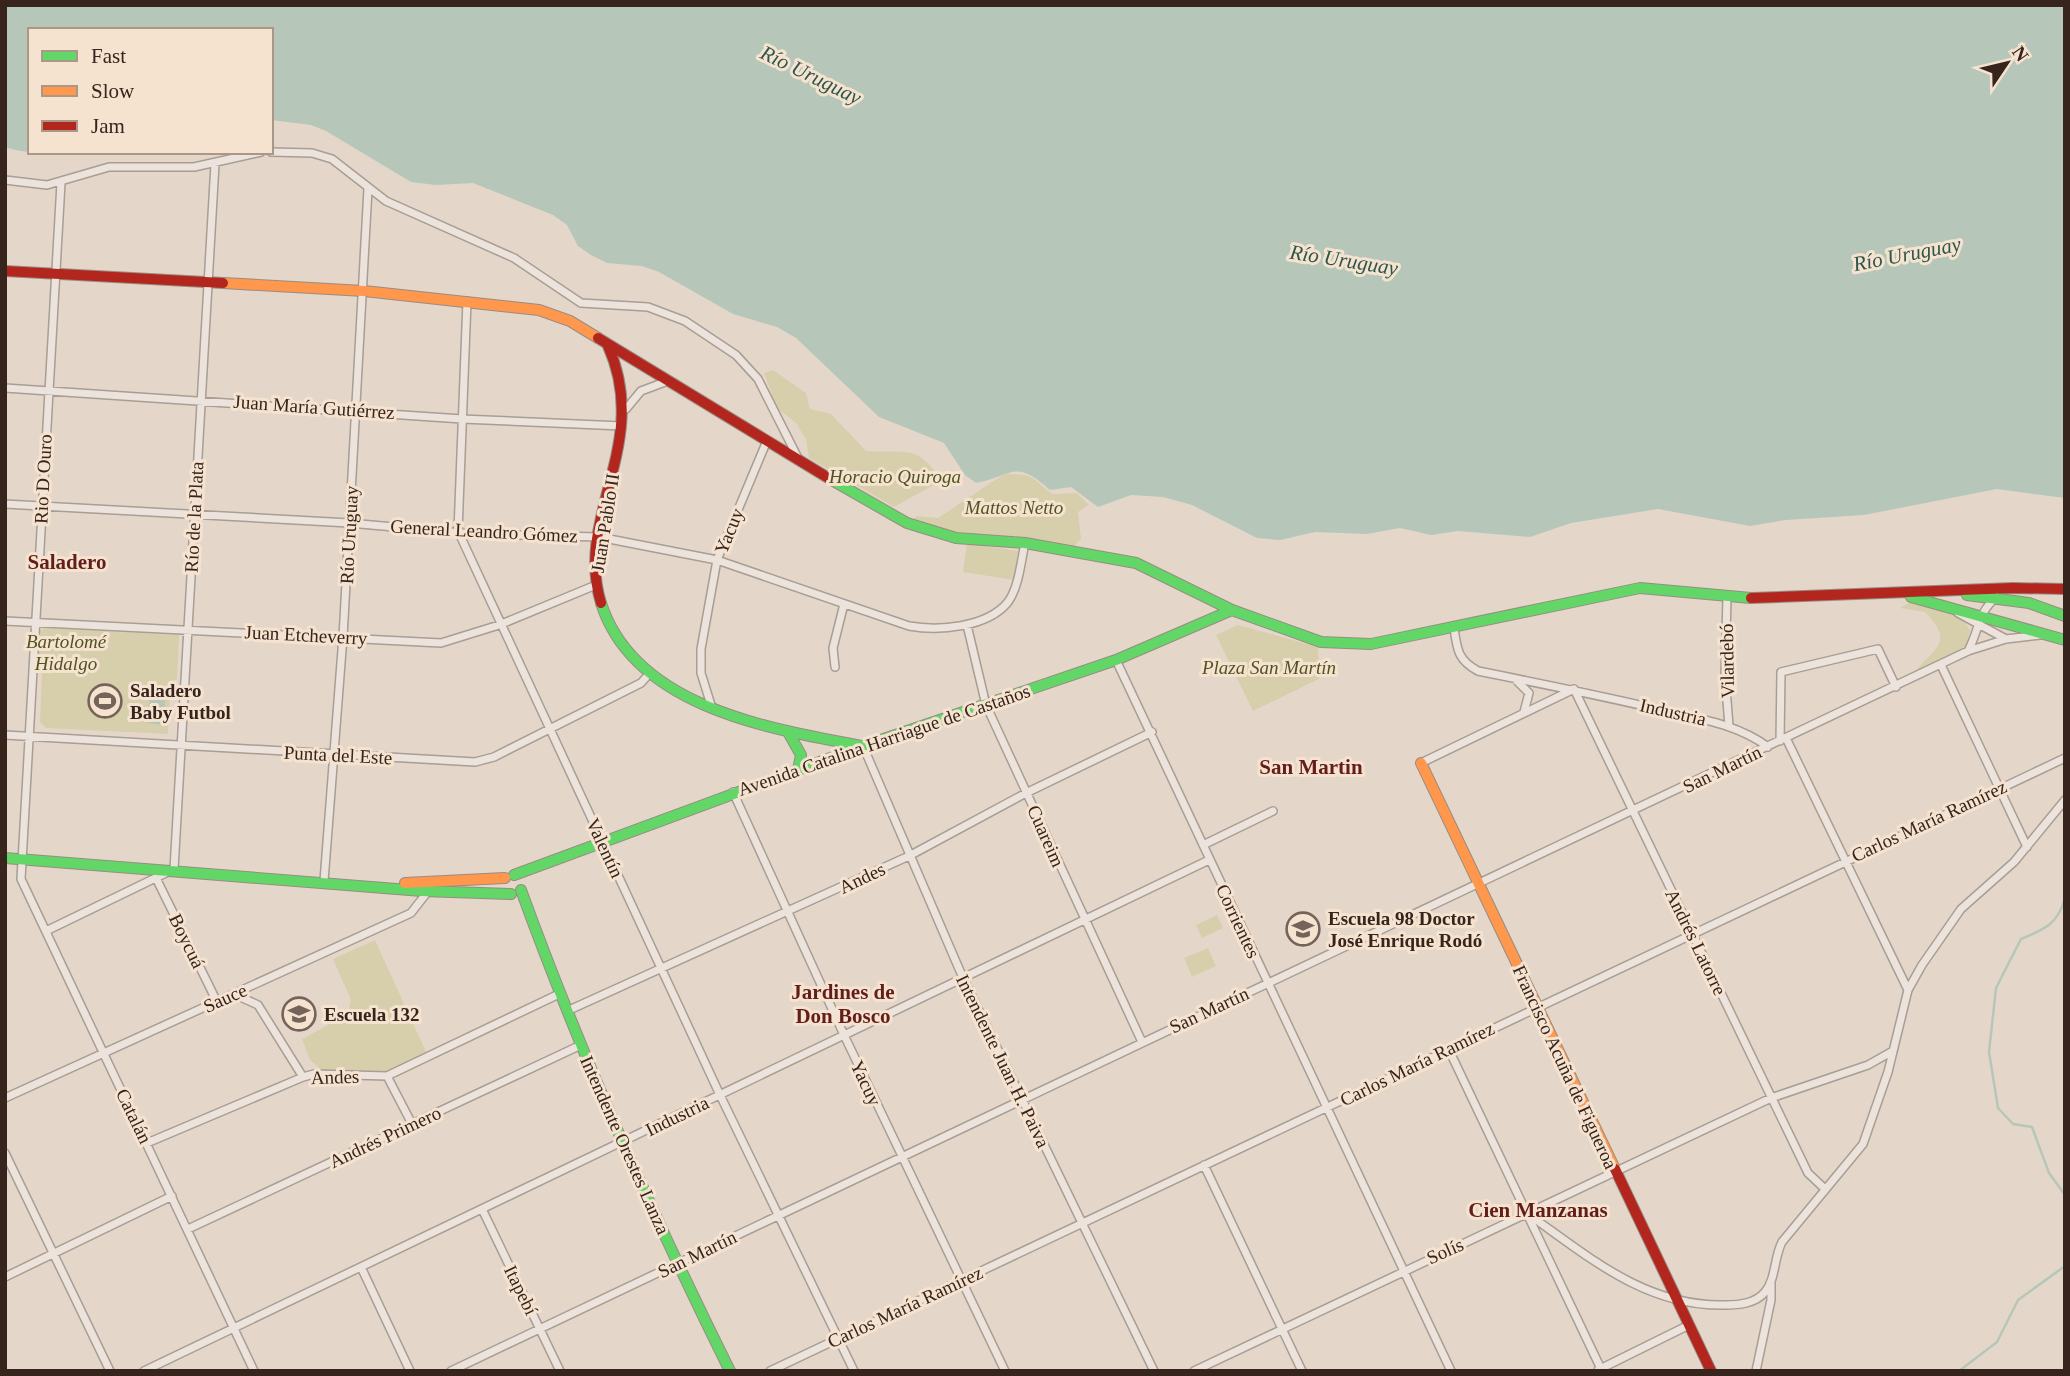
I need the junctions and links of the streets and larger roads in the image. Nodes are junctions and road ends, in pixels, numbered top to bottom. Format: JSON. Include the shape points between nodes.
{"nodes":[{"id":1,"x":273,"y":152,"type":"edge"},
{"id":2,"x":253,"y":154,"type":"edge"},
{"id":3,"x":215,"y":164,"type":"junction"},
{"id":4,"x":5,"y":180,"type":"edge"},
{"id":5,"x":61,"y":183,"type":"junction"},
{"id":6,"x":368,"y":190,"type":"junction"},
{"id":7,"x":5,"y":271,"type":"edge"},
{"id":8,"x":56,"y":274,"type":"junction"},
{"id":9,"x":208,"y":283,"type":"junction"},
{"id":10,"x":364,"y":291,"type":"junction"},
{"id":11,"x":467,"y":301,"type":"junction"},
{"id":12,"x":607,"y":344,"type":"junction"},
{"id":13,"x":665,"y":382,"type":"junction"},
{"id":14,"x":5,"y":388,"type":"edge"},
{"id":15,"x":49,"y":391,"type":"junction"},
{"id":16,"x":201,"y":400,"type":"junction"},
{"id":17,"x":357,"y":409,"type":"junction"},
{"id":18,"x":626,"y":409,"type":"junction"},
{"id":19,"x":462,"y":419,"type":"junction"},
{"id":20,"x":622,"y":426,"type":"junction"},
{"id":21,"x":766,"y":443,"type":"junction"},
{"id":22,"x":800,"y":463,"type":"junction"},
{"id":23,"x":5,"y":504,"type":"edge"},
{"id":24,"x":42,"y":506,"type":"junction"},
{"id":25,"x":194,"y":514,"type":"junction"},
{"id":26,"x":349,"y":523,"type":"junction"},
{"id":27,"x":458,"y":531,"type":"junction"},
{"id":28,"x":599,"y":537,"type":"junction"},
{"id":29,"x":1025,"y":543,"type":"junction"},
{"id":30,"x":717,"y":560,"type":"junction"},
{"id":31,"x":596,"y":585,"type":"junction"},
{"id":32,"x":2013,"y":588,"type":"junction"},
{"id":33,"x":2065,"y":589,"type":"edge"},
{"id":34,"x":1944,"y":591,"type":"junction"},
{"id":35,"x":1900,"y":594,"type":"junction"},
{"id":36,"x":1727,"y":597,"type":"junction"},
{"id":37,"x":1994,"y":598,"type":"junction"},
{"id":38,"x":844,"y":604,"type":"junction"},
{"id":39,"x":1232,"y":610,"type":"junction"},
{"id":40,"x":2065,"y":616,"type":"edge"},
{"id":41,"x":1979,"y":620,"type":"junction"},
{"id":42,"x":5,"y":621,"type":"edge"},
{"id":43,"x":35,"y":623,"type":"junction"},
{"id":44,"x":499,"y":625,"type":"junction"},
{"id":45,"x":967,"y":625,"type":"junction"},
{"id":46,"x":1454,"y":628,"type":"junction"},
{"id":47,"x":188,"y":629,"type":"junction"},
{"id":48,"x":2048,"y":635,"type":"junction"},
{"id":49,"x":343,"y":637,"type":"junction"},
{"id":50,"x":2006,"y":639,"type":"junction"},
{"id":51,"x":2065,"y":640,"type":"edge"},
{"id":52,"x":1968,"y":651,"type":"junction"},
{"id":53,"x":1116,"y":660,"type":"junction"},
{"id":54,"x":1941,"y":665,"type":"junction"},
{"id":55,"x":835,"y":667,"type":"dead end"},
{"id":56,"x":649,"y":674,"type":"junction"},
{"id":57,"x":1514,"y":678,"type":"junction"},
{"id":58,"x":1896,"y":687,"type":"junction"},
{"id":59,"x":1574,"y":689,"type":"junction"},
{"id":60,"x":711,"y":705,"type":"junction"},
{"id":61,"x":986,"y":705,"type":"junction"},
{"id":62,"x":1524,"y":712,"type":"junction"},
{"id":63,"x":1728,"y":726,"type":"junction"},
{"id":64,"x":548,"y":730,"type":"junction"},
{"id":65,"x":789,"y":732,"type":"junction"},
{"id":66,"x":1152,"y":732,"type":"junction"},
{"id":67,"x":5,"y":735,"type":"edge"},
{"id":68,"x":28,"y":736,"type":"junction"},
{"id":69,"x":1783,"y":740,"type":"junction"},
{"id":70,"x":181,"y":745,"type":"junction"},
{"id":71,"x":863,"y":746,"type":"junction"},
{"id":72,"x":1768,"y":747,"type":"junction"},
{"id":73,"x":335,"y":754,"type":"junction"},
{"id":74,"x":2065,"y":758,"type":"edge"},
{"id":75,"x":1421,"y":763,"type":"joint"},
{"id":76,"x":798,"y":770,"type":"junction"},
{"id":77,"x":2000,"y":787,"type":"junction"},
{"id":78,"x":733,"y":792,"type":"junction"},
{"id":79,"x":1026,"y":793,"type":"junction"},
{"id":80,"x":2065,"y":800,"type":"edge"},
{"id":81,"x":1273,"y":811,"type":"dead end"},
{"id":82,"x":1632,"y":812,"type":"junction"},
{"id":83,"x":604,"y":844,"type":"junction"},
{"id":84,"x":1203,"y":845,"type":"junction"},
{"id":85,"x":2027,"y":847,"type":"junction"},
{"id":86,"x":909,"y":856,"type":"junction"},
{"id":87,"x":5,"y":858,"type":"edge"},
{"id":88,"x":21,"y":859,"type":"junction"},
{"id":89,"x":1209,"y":860,"type":"junction"},
{"id":90,"x":1844,"y":861,"type":"junction"},
{"id":91,"x":174,"y":869,"type":"junction"},
{"id":92,"x":536,"y":869,"type":"junction"},
{"id":93,"x":510,"y":877,"type":"junction"},
{"id":94,"x":157,"y":880,"type":"junction"},
{"id":95,"x":329,"y":881,"type":"junction"},
{"id":96,"x":1479,"y":885,"type":"junction"},
{"id":97,"x":429,"y":887,"type":"junction"},
{"id":98,"x":517,"y":891,"type":"junction"},
{"id":99,"x":787,"y":912,"type":"junction"},
{"id":100,"x":1084,"y":920,"type":"junction"},
{"id":101,"x":46,"y":931,"type":"junction"},
{"id":102,"x":1692,"y":932,"type":"junction"},
{"id":103,"x":661,"y":967,"type":"junction"},
{"id":104,"x":963,"y":978,"type":"junction"},
{"id":105,"x":1266,"y":982,"type":"junction"},
{"id":106,"x":1908,"y":990,"type":"junction"},
{"id":107,"x":234,"y":994,"type":"junction"},
{"id":108,"x":559,"y":994,"type":"junction"},
{"id":109,"x":217,"y":1002,"type":"junction"},
{"id":110,"x":1538,"y":1006,"type":"junction"},
{"id":111,"x":567,"y":1011,"type":"junction"},
{"id":112,"x":844,"y":1035,"type":"junction"},
{"id":113,"x":1142,"y":1042,"type":"junction"},
{"id":114,"x":581,"y":1045,"type":"junction"},
{"id":115,"x":1449,"y":1050,"type":"junction"},
{"id":116,"x":1891,"y":1052,"type":"junction"},
{"id":117,"x":103,"y":1053,"type":"junction"},
{"id":118,"x":387,"y":1076,"type":"junction"},
{"id":119,"x":303,"y":1077,"type":"junction"},
{"id":120,"x":720,"y":1095,"type":"junction"},
{"id":121,"x":5,"y":1098,"type":"edge"},
{"id":122,"x":1771,"y":1098,"type":"junction"},
{"id":123,"x":1021,"y":1100,"type":"junction"},
{"id":124,"x":1327,"y":1108,"type":"junction"},
{"id":125,"x":412,"y":1124,"type":"junction"},
{"id":126,"x":622,"y":1142,"type":"junction"},
{"id":127,"x":146,"y":1143,"type":"junction"},
{"id":128,"x":5,"y":1153,"type":"edge"},
{"id":129,"x":901,"y":1157,"type":"junction"},
{"id":130,"x":1204,"y":1165,"type":"junction"},
{"id":131,"x":1615,"y":1173,"type":"junction"},
{"id":132,"x":1825,"y":1189,"type":"junction"},
{"id":133,"x":172,"y":1196,"type":"junction"},
{"id":134,"x":482,"y":1209,"type":"junction"},
{"id":135,"x":1528,"y":1214,"type":"junction"},
{"id":136,"x":778,"y":1215,"type":"junction"},
{"id":137,"x":1082,"y":1222,"type":"junction"},
{"id":138,"x":188,"y":1229,"type":"junction"},
{"id":139,"x":54,"y":1253,"type":"junction"},
{"id":140,"x":677,"y":1264,"type":"junction"},
{"id":141,"x":361,"y":1267,"type":"junction"},
{"id":142,"x":1404,"y":1270,"type":"junction"},
{"id":143,"x":5,"y":1277,"type":"edge"},
{"id":144,"x":1772,"y":1280,"type":"junction"},
{"id":145,"x":961,"y":1281,"type":"junction"},
{"id":146,"x":1677,"y":1300,"type":"junction"},
{"id":147,"x":1689,"y":1325,"type":"junction"},
{"id":148,"x":234,"y":1328,"type":"junction"},
{"id":149,"x":539,"y":1329,"type":"junction"},
{"id":150,"x":1283,"y":1330,"type":"junction"},
{"id":151,"x":838,"y":1338,"type":"junction"},
{"id":152,"x":1600,"y":1370,"type":"edge"},
{"id":153,"x":110,"y":1371,"type":"edge"},
{"id":154,"x":144,"y":1371,"type":"edge"},
{"id":155,"x":254,"y":1371,"type":"edge"},
{"id":156,"x":410,"y":1371,"type":"edge"},
{"id":157,"x":451,"y":1371,"type":"edge"},
{"id":158,"x":560,"y":1371,"type":"edge"},
{"id":159,"x":730,"y":1371,"type":"edge"},
{"id":160,"x":770,"y":1371,"type":"edge"},
{"id":161,"x":854,"y":1371,"type":"edge"},
{"id":162,"x":1004,"y":1371,"type":"edge"},
{"id":163,"x":1154,"y":1371,"type":"edge"},
{"id":164,"x":1194,"y":1371,"type":"edge"},
{"id":165,"x":1302,"y":1371,"type":"edge"},
{"id":166,"x":1451,"y":1371,"type":"edge"},
{"id":167,"x":1711,"y":1371,"type":"edge"},
{"id":168,"x":1756,"y":1371,"type":"edge"}],
"edges":[{"from":1,"to":6,"type":"street","via":[[312,153],[332,159]]},
{"from":2,"to":3,"type":"street"},
{"from":3,"to":5,"type":"street","via":[[109,167]]},
{"from":3,"to":9,"type":"street","name":"Río de la Plata"},
{"from":4,"to":5,"type":"street","via":[[32,185]]},
{"from":5,"to":8,"type":"street","name":"Rio D Ouro"},
{"from":6,"to":10,"type":"street","name":"Río Uruguay"},
{"from":6,"to":22,"type":"street","via":[[514,258],[581,303],[648,307],[685,321],[736,355],[758,379]]},
{"from":7,"to":8,"type":"street"},
{"from":8,"to":9,"type":"street"},
{"from":8,"to":15,"type":"street","name":"Rio D Ouro"},
{"from":9,"to":10,"type":"street"},
{"from":9,"to":16,"type":"street","name":"Río de la Plata"},
{"from":10,"to":11,"type":"street"},
{"from":10,"to":17,"type":"street","name":"Río Uruguay"},
{"from":11,"to":12,"type":"street","via":[[558,315]]},
{"from":11,"to":19,"type":"street","name":"Valentín"},
{"from":12,"to":13,"type":"street"},
{"from":12,"to":18,"type":"street","name":"Juan Pablo II","via":[[617,362]]},
{"from":13,"to":18,"type":"street","via":[[641,391]]},
{"from":13,"to":21,"type":"street"},
{"from":14,"to":15,"type":"street","name":"Juan María Gutiérrez"},
{"from":15,"to":16,"type":"street","name":"Juan María Gutiérrez"},
{"from":15,"to":24,"type":"street","name":"Rio D Ouro"},
{"from":16,"to":17,"type":"street","name":"Juan María Gutiérrez"},
{"from":16,"to":25,"type":"street","name":"Río de la Plata"},
{"from":17,"to":19,"type":"street","name":"Juan María Gutiérrez"},
{"from":17,"to":26,"type":"street","name":"Río Uruguay"},
{"from":18,"to":20,"type":"street","name":"Juan Pablo II"},
{"from":19,"to":20,"type":"street","name":"Juan María Gutiérrez"},
{"from":19,"to":27,"type":"street","name":"Valentín"},
{"from":20,"to":28,"type":"street","name":"Juan Pablo II"},
{"from":21,"to":22,"type":"street"},
{"from":21,"to":30,"type":"street","name":"Yacuy"},
{"from":22,"to":29,"type":"street","via":[[930,532]]},
{"from":23,"to":24,"type":"street","name":"General Leandro Gómez"},
{"from":24,"to":25,"type":"street","name":"General Leandro Gómez"},
{"from":24,"to":43,"type":"street","name":"Rio D Ouro"},
{"from":25,"to":26,"type":"street","name":"General Leandro Gómez"},
{"from":25,"to":47,"type":"street","name":"Río de la Plata"},
{"from":26,"to":27,"type":"street","name":"General Leandro Gómez"},
{"from":26,"to":49,"type":"street","name":"Río Uruguay"},
{"from":27,"to":28,"type":"street","name":"General Leandro Gómez"},
{"from":27,"to":44,"type":"street","name":"Valentín"},
{"from":28,"to":30,"type":"street","name":"General Leandro Gómez"},
{"from":28,"to":31,"type":"street","name":"Juan Pablo II"},
{"from":29,"to":39,"type":"street","via":[[1136,563]]},
{"from":29,"to":45,"type":"street","name":"General Leandro Gómez","via":[[1009,601]]},
{"from":30,"to":38,"type":"street","name":"General Leandro Gómez"},
{"from":30,"to":60,"type":"street","name":"Yacuy","via":[[701,649],[701,673]]},
{"from":31,"to":44,"type":"street","name":"Juan Etcheverry"},
{"from":31,"to":56,"type":"street","name":"Juan Pablo II","via":[[615,633]]},
{"from":32,"to":33,"type":"street"},
{"from":32,"to":34,"type":"street"},
{"from":32,"to":37,"type":"street"},
{"from":34,"to":35,"type":"street"},
{"from":34,"to":37,"type":"street"},
{"from":35,"to":36,"type":"street"},
{"from":35,"to":41,"type":"street","via":[[1942,603]]},
{"from":36,"to":46,"type":"street","via":[[1640,588]]},
{"from":36,"to":63,"type":"street","name":"Vilardebó"},
{"from":37,"to":40,"type":"street","via":[[2049,608]]},
{"from":37,"to":41,"type":"street"},
{"from":38,"to":45,"type":"street","name":"General Leandro Gómez","via":[[928,630]]},
{"from":38,"to":55,"type":"street","via":[[833,648]]},
{"from":39,"to":46,"type":"street","via":[[1300,635],[1345,645]]},
{"from":39,"to":53,"type":"street","name":"Avenida Catalina Harriague de Castaños"},
{"from":41,"to":48,"type":"street"},
{"from":41,"to":50,"type":"street"},
{"from":41,"to":52,"type":"street"},
{"from":42,"to":43,"type":"street","name":"Juan Etcheverry"},
{"from":43,"to":47,"type":"street","name":"Juan Etcheverry"},
{"from":43,"to":68,"type":"street","name":"Rio D Ouro"},
{"from":44,"to":49,"type":"street","name":"Juan Etcheverry","via":[[441,643]]},
{"from":44,"to":64,"type":"street","name":"Valentín"},
{"from":45,"to":61,"type":"street","name":"Cuareim"},
{"from":46,"to":57,"type":"street","name":"Industria","via":[[1457,652],[1464,664]]},
{"from":47,"to":49,"type":"street","name":"Juan Etcheverry"},
{"from":47,"to":70,"type":"street","name":"Río de la Plata"},
{"from":48,"to":50,"type":"street","name":"San Martín"},
{"from":48,"to":51,"type":"street"},
{"from":49,"to":73,"type":"street","name":"Río Uruguay"},
{"from":50,"to":52,"type":"street","name":"San Martín"},
{"from":52,"to":54,"type":"street","name":"San Martín"},
{"from":53,"to":61,"type":"street","name":"Avenida Catalina Harriague de Castaños"},
{"from":53,"to":66,"type":"street","name":"Corrientes"},
{"from":54,"to":58,"type":"street","name":"San Martín"},
{"from":54,"to":77,"type":"street"},
{"from":56,"to":60,"type":"street","name":"Juan Pablo II"},
{"from":56,"to":64,"type":"street","name":"Punta del Este","via":[[641,683]]},
{"from":57,"to":59,"type":"street","name":"Industria"},
{"from":57,"to":62,"type":"street","via":[[1529,693]]},
{"from":58,"to":69,"type":"street","name":"San Martín"},
{"from":58,"to":69,"type":"street","via":[[1878,649],[1781,672]]},
{"from":59,"to":62,"type":"street"},
{"from":59,"to":63,"type":"street","name":"Industria"},
{"from":59,"to":82,"type":"street","name":"Andrés Latorre"},
{"from":60,"to":65,"type":"street","name":"Juan Pablo II"},
{"from":61,"to":71,"type":"street","name":"Avenida Catalina Harriague de Castaños"},
{"from":61,"to":79,"type":"street","name":"Cuareim"},
{"from":62,"to":75,"type":"street"},
{"from":63,"to":72,"type":"street","name":"Industria"},
{"from":64,"to":73,"type":"street","name":"Punta del Este","via":[[475,762]]},
{"from":64,"to":83,"type":"street","name":"Valentín"},
{"from":65,"to":71,"type":"street","name":"Juan Pablo II"},
{"from":65,"to":76,"type":"street","via":[[801,755]]},
{"from":66,"to":79,"type":"street","name":"Andes"},
{"from":66,"to":84,"type":"street","name":"Corrientes"},
{"from":67,"to":68,"type":"street","name":"Punta del Este"},
{"from":68,"to":70,"type":"street","name":"Punta del Este"},
{"from":68,"to":88,"type":"street","name":"Rio D Ouro"},
{"from":69,"to":72,"type":"street","name":"San Martín"},
{"from":69,"to":90,"type":"street"},
{"from":70,"to":73,"type":"street","name":"Punta del Este"},
{"from":70,"to":91,"type":"street","name":"Río de la Plata"},
{"from":71,"to":76,"type":"street","name":"Avenida Catalina Harriague de Castaños"},
{"from":71,"to":86,"type":"street","name":"Intendente Juan H. Paiva"},
{"from":72,"to":82,"type":"street","name":"San Martín"},
{"from":73,"to":95,"type":"street","name":"Río Uruguay"},
{"from":74,"to":77,"type":"street","name":"Carlos María Ramírez"},
{"from":75,"to":96,"type":"street","name":"Francisco Acuña de Figueroa"},
{"from":76,"to":78,"type":"street","name":"Avenida Catalina Harriague de Castaños"},
{"from":77,"to":85,"type":"street"},
{"from":77,"to":90,"type":"street","name":"Carlos María Ramírez"},
{"from":78,"to":83,"type":"street","name":"Avenida Catalina Harriague de Castaños"},
{"from":78,"to":99,"type":"street","name":"Yacuy"},
{"from":79,"to":86,"type":"street","name":"Andes"},
{"from":79,"to":100,"type":"street","name":"Cuareim"},
{"from":80,"to":85,"type":"street"},
{"from":81,"to":84,"type":"street"},
{"from":82,"to":96,"type":"street","name":"San Martín"},
{"from":82,"to":102,"type":"street","name":"Andrés Latorre"},
{"from":83,"to":92,"type":"street","name":"Avenida Catalina Harriague de Castaños"},
{"from":83,"to":103,"type":"street","name":"Valentín"},
{"from":84,"to":89,"type":"street","name":"Corrientes"},
{"from":85,"to":106,"type":"street","via":[[1961,909]]},
{"from":86,"to":99,"type":"street","name":"Andes"},
{"from":86,"to":104,"type":"street","name":"Intendente Juan H. Paiva"},
{"from":87,"to":88,"type":"street","name":"Avenida Catalina Harriague de Castaños"},
{"from":88,"to":91,"type":"street","name":"Avenida Catalina Harriague de Castaños"},
{"from":88,"to":101,"type":"street","name":"Catalán","via":[[21,879]]},
{"from":89,"to":100,"type":"street","name":"Industria"},
{"from":89,"to":105,"type":"street","name":"Corrientes"},
{"from":90,"to":102,"type":"street","name":"Carlos María Ramírez"},
{"from":90,"to":106,"type":"street"},
{"from":91,"to":94,"type":"street"},
{"from":91,"to":95,"type":"street","name":"Avenida Catalina Harriague de Castaños"},
{"from":92,"to":93,"type":"street","name":"Avenida Catalina Harriague de Castaños"},
{"from":92,"to":98,"type":"street"},
{"from":93,"to":97,"type":"street","name":"Avenida Catalina Harriague de Castaños"},
{"from":93,"to":98,"type":"street","via":[[520,878]]},
{"from":93,"to":98,"type":"street","via":[[503,888]]},
{"from":94,"to":101,"type":"street"},
{"from":94,"to":109,"type":"street","name":"Boycuá"},
{"from":95,"to":97,"type":"street","name":"Avenida Catalina Harriague de Castaños"},
{"from":96,"to":105,"type":"street","name":"San Martín"},
{"from":96,"to":110,"type":"street","name":"Francisco Acuña de Figueroa"},
{"from":97,"to":98,"type":"street","name":"Avenida Catalina Harriague de Castaños"},
{"from":97,"to":107,"type":"street","name":"Sauce","via":[[411,913]]},
{"from":98,"to":108,"type":"street","name":"Intendente Orestes Lanza","via":[[531,914]]},
{"from":99,"to":103,"type":"street","name":"Andes"},
{"from":99,"to":112,"type":"street","name":"Yacuy"},
{"from":100,"to":104,"type":"street","name":"Industria"},
{"from":100,"to":113,"type":"street","name":"Cuareim"},
{"from":101,"to":117,"type":"street","name":"Catalán"},
{"from":102,"to":110,"type":"street","name":"Carlos María Ramírez"},
{"from":102,"to":122,"type":"street","name":"Andrés Latorre"},
{"from":103,"to":111,"type":"street","name":"Andes"},
{"from":103,"to":120,"type":"street","name":"Valentín"},
{"from":104,"to":112,"type":"street","name":"Industria"},
{"from":104,"to":123,"type":"street","name":"Intendente Juan H. Paiva"},
{"from":105,"to":113,"type":"street","name":"San Martín"},
{"from":105,"to":124,"type":"street","name":"Corrientes"},
{"from":106,"to":116,"type":"street"},
{"from":107,"to":109,"type":"street","name":"Sauce"},
{"from":107,"to":119,"type":"street","via":[[258,1005]]},
{"from":108,"to":111,"type":"street","name":"Intendente Orestes Lanza"},
{"from":108,"to":118,"type":"street","name":"Andes"},
{"from":109,"to":117,"type":"street","name":"Sauce"},
{"from":110,"to":115,"type":"street","name":"Carlos María Ramírez"},
{"from":110,"to":131,"type":"street","name":"Francisco Acuña de Figueroa"},
{"from":111,"to":114,"type":"street","name":"Intendente Orestes Lanza"},
{"from":112,"to":120,"type":"street","name":"Industria"},
{"from":112,"to":129,"type":"street","name":"Yacuy"},
{"from":113,"to":123,"type":"street","name":"San Martín"},
{"from":114,"to":125,"type":"street","name":"Andrés Primero"},
{"from":114,"to":126,"type":"street","name":"Intendente Orestes Lanza"},
{"from":115,"to":124,"type":"street","name":"Carlos María Ramírez"},
{"from":115,"to":135,"type":"street"},
{"from":116,"to":122,"type":"street","name":"Solís","via":[[1868,1065]]},
{"from":116,"to":132,"type":"street","via":[[1864,1143]]},
{"from":117,"to":121,"type":"street","name":"Sauce"},
{"from":117,"to":127,"type":"street","name":"Catalán"},
{"from":118,"to":119,"type":"street","name":"Andes"},
{"from":118,"to":125,"type":"street"},
{"from":119,"to":127,"type":"street","name":"Andes"},
{"from":120,"to":126,"type":"street","name":"Industria"},
{"from":120,"to":136,"type":"street","name":"Valentín"},
{"from":122,"to":131,"type":"street","name":"Solís"},
{"from":122,"to":132,"type":"street","name":"Andrés Latorre","via":[[1808,1173]]},
{"from":123,"to":129,"type":"street","name":"San Martín"},
{"from":123,"to":137,"type":"street","name":"Intendente Juan H. Paiva"},
{"from":124,"to":130,"type":"street","name":"Carlos María Ramírez"},
{"from":124,"to":142,"type":"street","name":"Corrientes"},
{"from":125,"to":138,"type":"street","name":"Andrés Primero"},
{"from":126,"to":134,"type":"street","name":"Industria"},
{"from":126,"to":140,"type":"street","name":"Intendente Orestes Lanza"},
{"from":127,"to":133,"type":"street","name":"Catalán"},
{"from":128,"to":139,"type":"street"},
{"from":129,"to":136,"type":"street","name":"San Martín"},
{"from":129,"to":145,"type":"street","name":"Yacuy"},
{"from":130,"to":137,"type":"street","name":"Carlos María Ramírez"},
{"from":130,"to":150,"type":"street"},
{"from":131,"to":135,"type":"street","name":"Solís"},
{"from":131,"to":146,"type":"street","name":"Francisco Acuña de Figueroa"},
{"from":132,"to":144,"type":"street","via":[[1782,1242]]},
{"from":133,"to":138,"type":"street","name":"Catalán"},
{"from":133,"to":139,"type":"street"},
{"from":134,"to":141,"type":"street","name":"Industria"},
{"from":134,"to":149,"type":"street","name":"Itapebí"},
{"from":135,"to":142,"type":"street","name":"Solís"},
{"from":135,"to":146,"type":"street","via":[[1616,1276],[1647,1292]]},
{"from":135,"to":152,"type":"street"},
{"from":136,"to":140,"type":"street","name":"San Martín"},
{"from":136,"to":151,"type":"street","name":"Valentín"},
{"from":137,"to":145,"type":"street","name":"Carlos María Ramírez"},
{"from":137,"to":163,"type":"street","name":"Intendente Juan H. Paiva"},
{"from":138,"to":148,"type":"street","name":"Catalán"},
{"from":139,"to":143,"type":"street"},
{"from":139,"to":153,"type":"street"},
{"from":140,"to":149,"type":"street","name":"San Martín"},
{"from":140,"to":159,"type":"street","name":"Intendente Orestes Lanza"},
{"from":141,"to":148,"type":"street","name":"Industria"},
{"from":141,"to":156,"type":"street"},
{"from":142,"to":150,"type":"street","name":"Solís"},
{"from":142,"to":166,"type":"street","name":"Corrientes"},
{"from":144,"to":146,"type":"street","via":[[1756,1300],[1737,1305]]},
{"from":144,"to":168,"type":"street"},
{"from":145,"to":151,"type":"street","name":"Carlos María Ramírez"},
{"from":145,"to":162,"type":"street","name":"Yacuy"},
{"from":146,"to":147,"type":"street","name":"Francisco Acuña de Figueroa"},
{"from":147,"to":152,"type":"street"},
{"from":147,"to":167,"type":"street","name":"Francisco Acuña de Figueroa"},
{"from":148,"to":154,"type":"street","name":"Industria"},
{"from":148,"to":155,"type":"street","name":"Catalán"},
{"from":149,"to":157,"type":"street","name":"San Martín"},
{"from":149,"to":158,"type":"street","name":"Itapebí"},
{"from":150,"to":164,"type":"street","name":"Solís"},
{"from":150,"to":165,"type":"street"},
{"from":151,"to":160,"type":"street","name":"Carlos María Ramírez"},
{"from":151,"to":161,"type":"street","name":"Valentín"}]}
